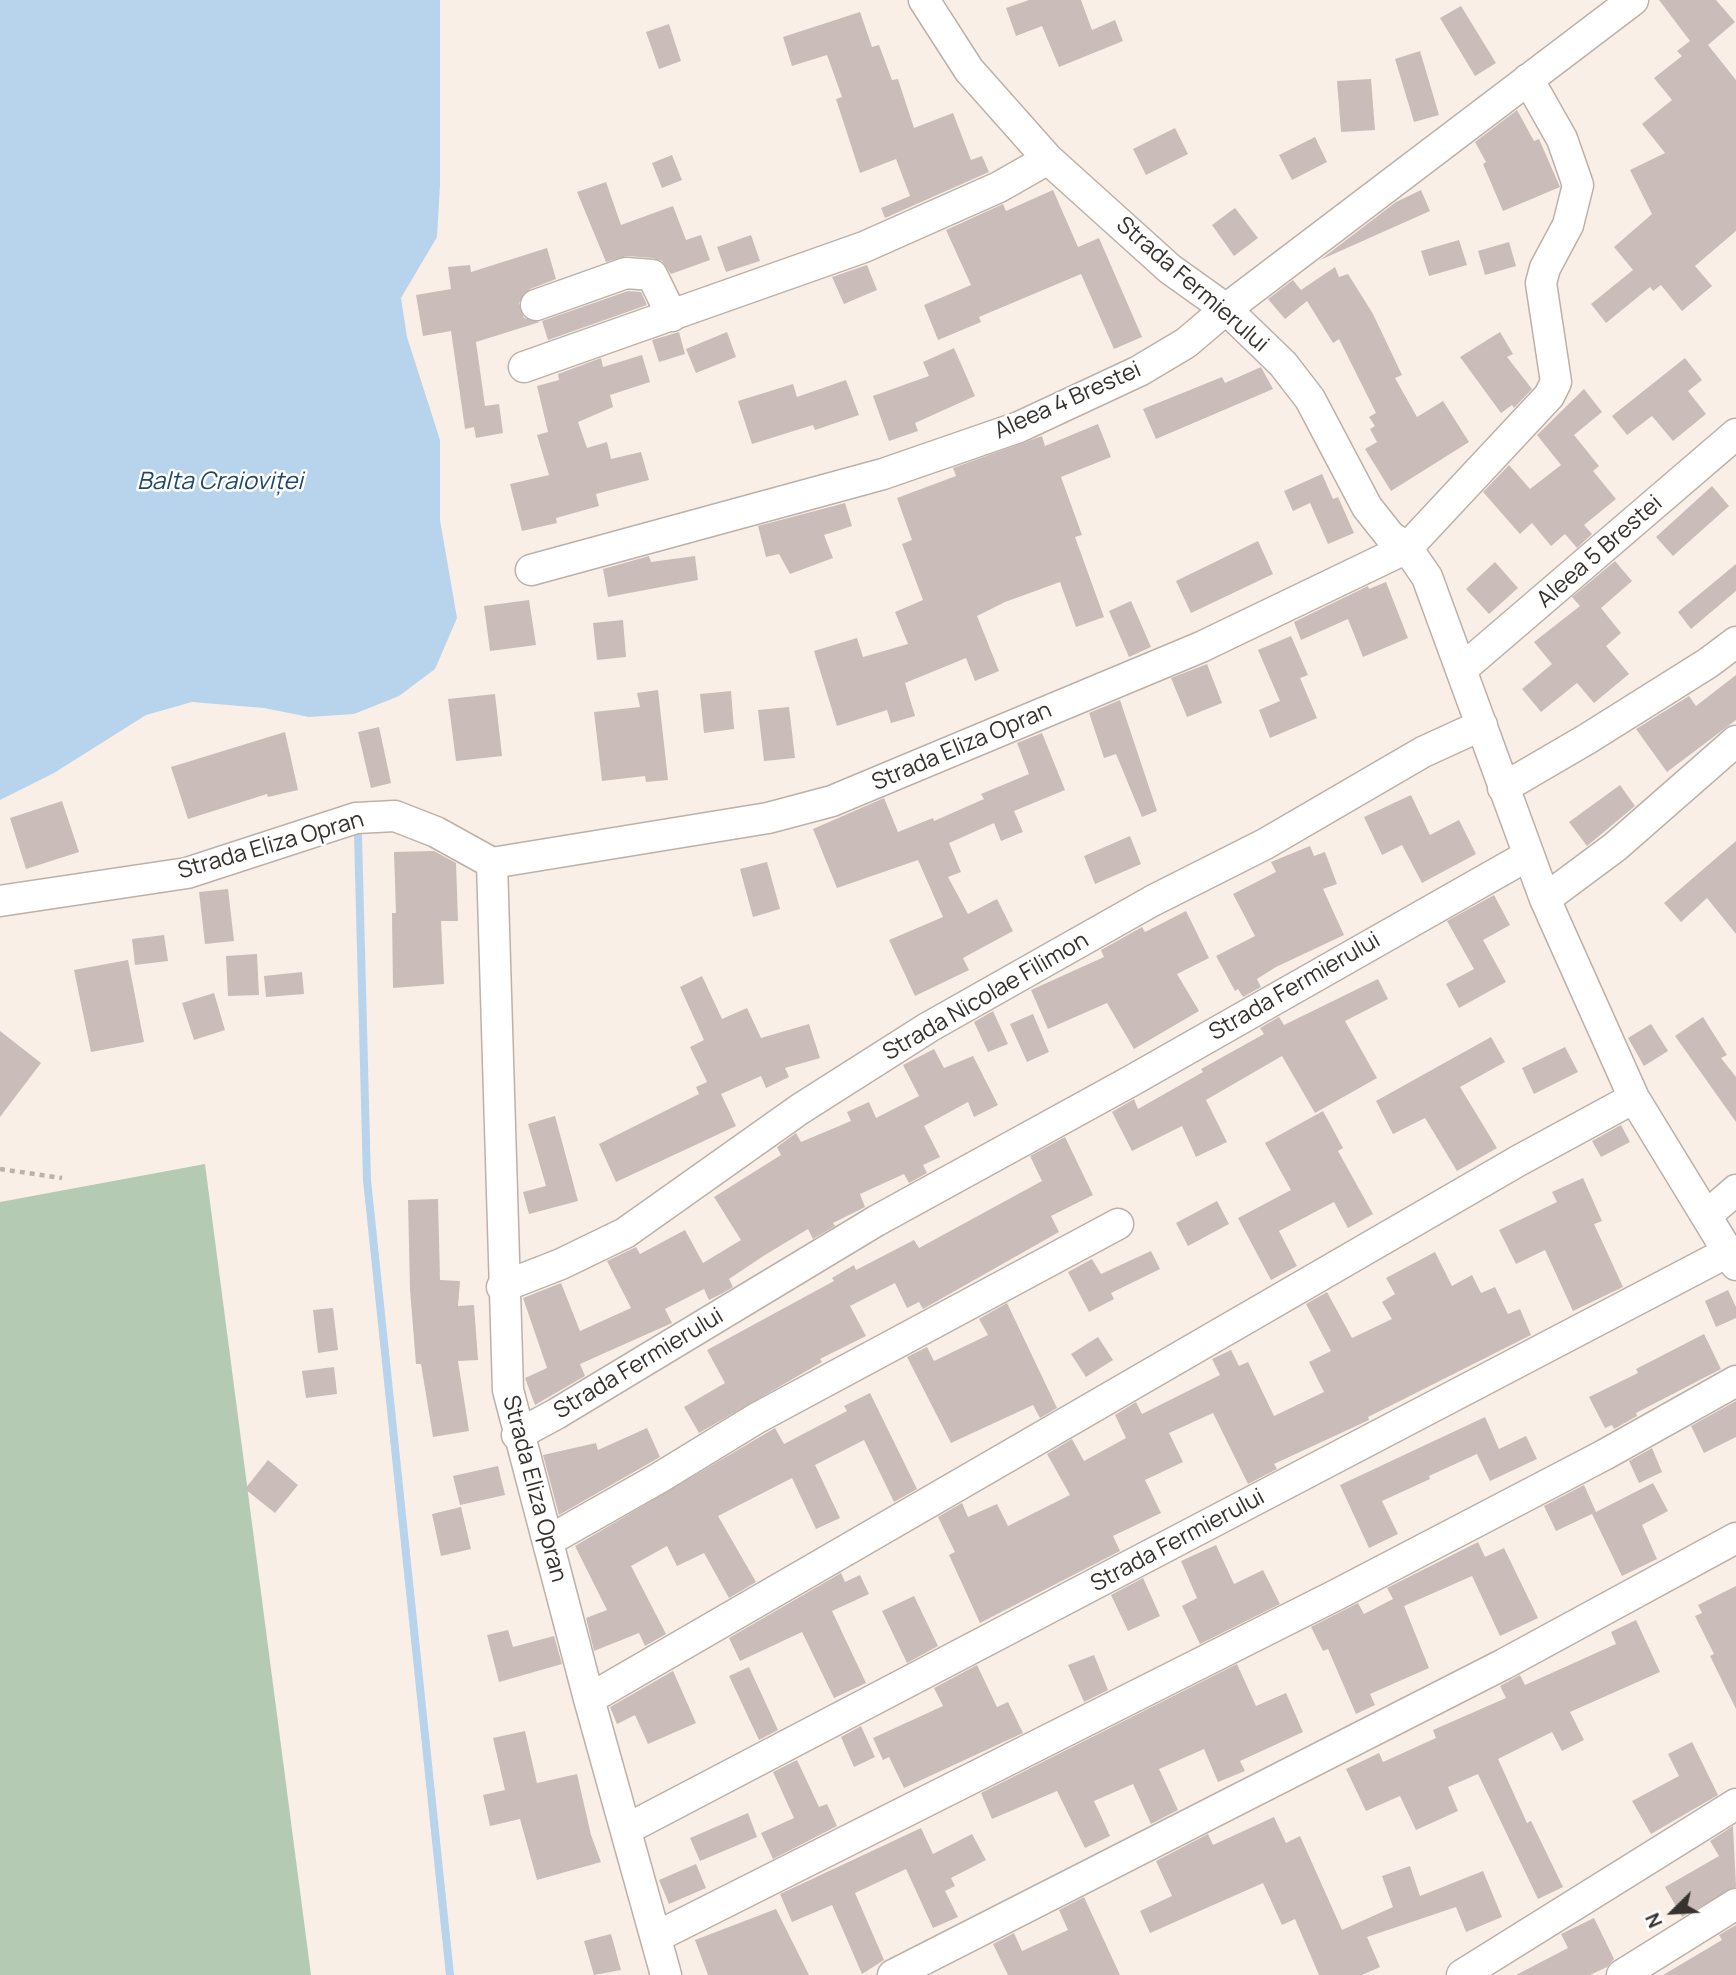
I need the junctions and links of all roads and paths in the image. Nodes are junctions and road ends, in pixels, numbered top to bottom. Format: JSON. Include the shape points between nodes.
{"nodes":[{"id":1,"x":924,"y":0,"type":"edge"},
{"id":2,"x":1633,"y":0,"type":"edge"},
{"id":3,"x":1528,"y":79,"type":"junction"},
{"id":4,"x":1048,"y":159,"type":"junction"},
{"id":5,"x":536,"y":305,"type":"dead end"},
{"id":6,"x":1226,"y":309,"type":"junction"},
{"id":7,"x":672,"y":316,"type":"junction"},
{"id":8,"x":524,"y":367,"type":"dead end"},
{"id":9,"x":1736,"y":433,"type":"edge"},
{"id":10,"x":1407,"y":548,"type":"junction"},
{"id":11,"x":531,"y":570,"type":"dead end"},
{"id":12,"x":1736,"y":642,"type":"edge"},
{"id":13,"x":1462,"y":669,"type":"junction"},
{"id":14,"x":1482,"y":725,"type":"junction"},
{"id":15,"x":1736,"y":741,"type":"edge"},
{"id":16,"x":1503,"y":788,"type":"junction"},
{"id":17,"x":1527,"y":856,"type":"junction"},
{"id":18,"x":492,"y":863,"type":"junction"},
{"id":19,"x":1545,"y":899,"type":"junction"},
{"id":20,"x":0,"y":901,"type":"edge"},
{"id":21,"x":1634,"y":1098,"type":"junction"},
{"id":22,"x":0,"y":1169,"type":"edge"},
{"id":23,"x":62,"y":1178,"type":"dead end"},
{"id":24,"x":1736,"y":1190,"type":"edge"},
{"id":25,"x":1707,"y":1215,"type":"junction"},
{"id":26,"x":1118,"y":1224,"type":"dead end"},
{"id":27,"x":1732,"y":1258,"type":"edge"},
{"id":28,"x":502,"y":1287,"type":"junction"},
{"id":29,"x":1736,"y":1381,"type":"edge"},
{"id":30,"x":517,"y":1435,"type":"junction"},
{"id":31,"x":1736,"y":1538,"type":"edge"},
{"id":32,"x":548,"y":1541,"type":"junction"},
{"id":33,"x":589,"y":1699,"type":"junction"},
{"id":34,"x":1736,"y":1804,"type":"edge"},
{"id":35,"x":627,"y":1829,"type":"junction"},
{"id":36,"x":1736,"y":1905,"type":"edge"},
{"id":37,"x":656,"y":1937,"type":"junction"},
{"id":38,"x":666,"y":1975,"type":"edge"},
{"id":39,"x":893,"y":1975,"type":"edge"},
{"id":40,"x":1461,"y":1975,"type":"edge"},
{"id":41,"x":1622,"y":1975,"type":"edge"}],
"edges":[{"from":1,"to":4,"type":"street","name":"Strada Fermierului","via":[[969,69]]},
{"from":2,"to":3,"type":"street","name":"Aleea 4 Brestei"},
{"from":3,"to":6,"type":"street","name":"Aleea 4 Brestei"},
{"from":3,"to":10,"type":"street","via":[[1562,139],[1578,185],[1568,225],[1541,283],[1556,382],[1549,396]]},
{"from":4,"to":6,"type":"street","name":"Strada Fermierului","via":[[1170,269]]},
{"from":4,"to":7,"type":"street","via":[[909,229]]},
{"from":5,"to":7,"type":"street","via":[[626,273],[652,275]]},
{"from":6,"to":10,"type":"street","name":"Strada Fermierului","via":[[1283,364],[1310,399],[1367,507],[1390,536]]},
{"from":6,"to":11,"type":"street","name":"Aleea 4 Brestei","via":[[1186,344],[1139,371],[1019,427],[883,474]]},
{"from":7,"to":8,"type":"street"},
{"from":9,"to":13,"type":"street","name":"Aleea 5 Brestei"},
{"from":10,"to":13,"type":"street","name":"Strada Fermierului","via":[[1427,577]]},
{"from":10,"to":18,"type":"street","name":"Strada Eliza Opran","via":[[1201,647],[832,801],[757,820]]},
{"from":12,"to":16,"type":"street"},
{"from":13,"to":14,"type":"street","name":"Strada Fermierului"},
{"from":14,"to":16,"type":"street","name":"Strada Fermierului"},
{"from":14,"to":28,"type":"street","name":"Strada Nicolae Filimon","via":[[1423,752],[1265,844],[1152,901],[929,1027],[800,1109],[625,1233]]},
{"from":15,"to":19,"type":"street","via":[[1615,847]]},
{"from":16,"to":17,"type":"street","name":"Strada Fermierului"},
{"from":17,"to":19,"type":"street","name":"Strada Fermierului"},
{"from":17,"to":30,"type":"street","name":"Strada Fermierului","via":[[876,1221]]},
{"from":18,"to":20,"type":"street","name":"Strada Eliza Opran","via":[[395,816],[356,818],[187,873]]},
{"from":18,"to":28,"type":"street","name":"Strada Eliza Opran"},
{"from":19,"to":21,"type":"street","name":"Strada Fermierului"},
{"from":21,"to":25,"type":"street","name":"Strada Fermierului"},
{"from":21,"to":33,"type":"street"},
{"from":22,"to":23,"type":"path"},
{"from":24,"to":25,"type":"street"},
{"from":25,"to":27,"type":"street","name":"Strada Fermierului"},
{"from":26,"to":32,"type":"street","via":[[757,1418]]},
{"from":27,"to":35,"type":"street","name":"Strada Fermierului"},
{"from":28,"to":30,"type":"street","name":"Strada Eliza Opran","via":[[508,1390]]},
{"from":29,"to":37,"type":"street","via":[[1348,1589]]},
{"from":30,"to":32,"type":"street","name":"Strada Eliza Opran"},
{"from":31,"to":39,"type":"street","via":[[1504,1664]]},
{"from":32,"to":33,"type":"street","name":"Strada Eliza Opran"},
{"from":33,"to":35,"type":"street","name":"Strada Eliza Opran"},
{"from":34,"to":40,"type":"street"},
{"from":35,"to":37,"type":"street","name":"Strada Eliza Opran"},
{"from":36,"to":41,"type":"street"},
{"from":37,"to":38,"type":"street","name":"Strada Eliza Opran"}]}
